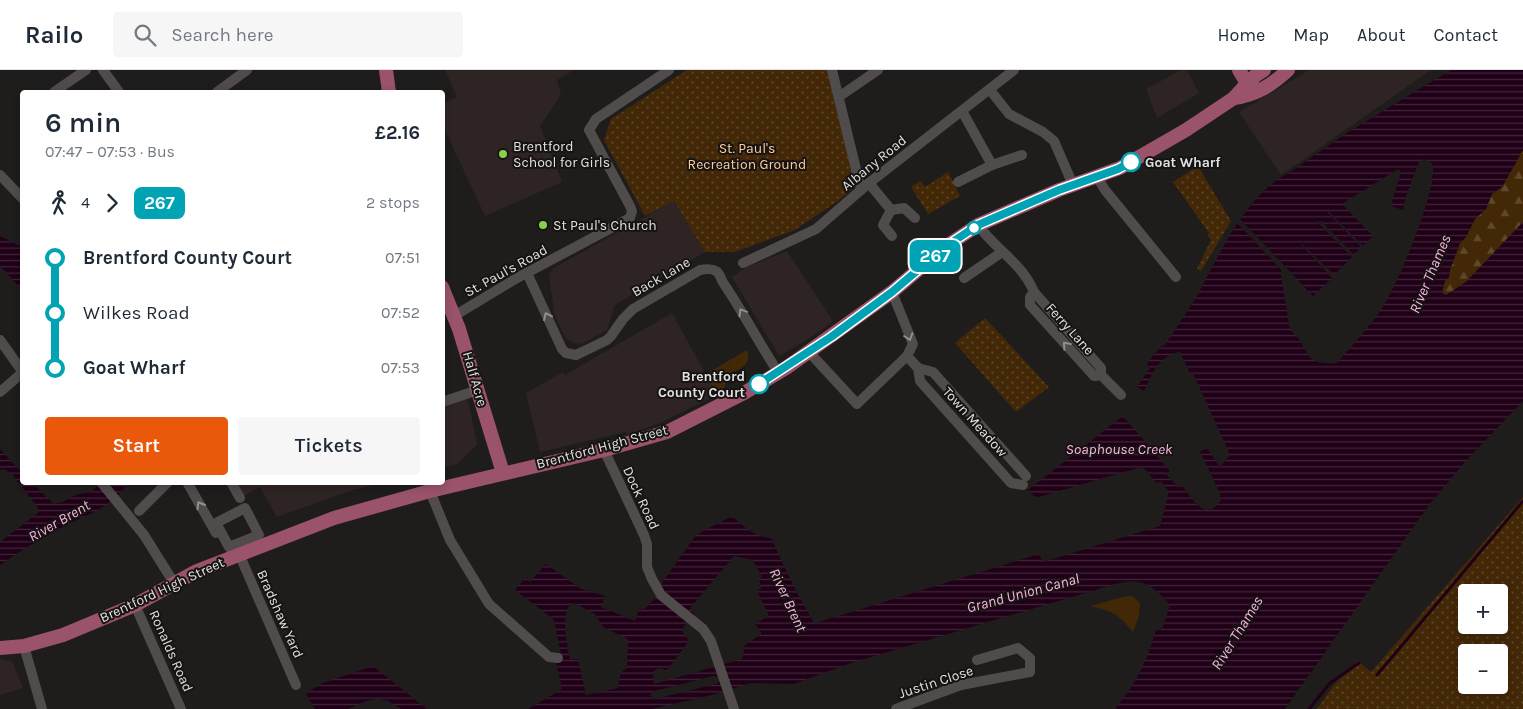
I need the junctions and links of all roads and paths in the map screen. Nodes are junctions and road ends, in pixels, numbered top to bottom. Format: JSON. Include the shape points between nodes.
{"nodes":[{"id":1,"x":86,"y":70,"type":"edge"},
{"id":2,"x":103,"y":70,"type":"edge"},
{"id":3,"x":247,"y":70,"type":"edge"},
{"id":4,"x":386,"y":70,"type":"edge"},
{"id":5,"x":669,"y":70,"type":"edge"},
{"id":6,"x":832,"y":70,"type":"edge"},
{"id":7,"x":878,"y":70,"type":"edge"},
{"id":8,"x":1014,"y":70,"type":"edge"},
{"id":9,"x":1239,"y":70,"type":"edge"},
{"id":10,"x":1264,"y":70,"type":"edge"},
{"id":11,"x":1288,"y":70,"type":"edge"},
{"id":12,"x":1247,"y":82,"type":"junction"},
{"id":13,"x":1264,"y":88,"type":"junction"},
{"id":14,"x":57,"y":90,"type":"edge"},
{"id":15,"x":118,"y":90,"type":"edge"},
{"id":16,"x":220,"y":90,"type":"edge"},
{"id":17,"x":389,"y":90,"type":"edge"},
{"id":18,"x":990,"y":90,"type":"junction"},
{"id":19,"x":843,"y":94,"type":"dead end"},
{"id":20,"x":1234,"y":98,"type":"junction"},
{"id":21,"x":962,"y":112,"type":"junction"},
{"id":22,"x":1022,"y":155,"type":"dead end"},
{"id":23,"x":992,"y":165,"type":"junction"},
{"id":24,"x":0,"y":175,"type":"edge"},
{"id":25,"x":1097,"y":177,"type":"junction"},
{"id":26,"x":958,"y":182,"type":"dead end"},
{"id":27,"x":1073,"y":185,"type":"junction"},
{"id":28,"x":865,"y":187,"type":"junction"},
{"id":29,"x":20,"y":196,"type":"edge"},
{"id":30,"x":891,"y":210,"type":"junction"},
{"id":31,"x":915,"y":218,"type":"dead end"},
{"id":32,"x":978,"y":225,"type":"junction"},
{"id":33,"x":892,"y":236,"type":"dead end"},
{"id":34,"x":1002,"y":252,"type":"junction"},
{"id":35,"x":743,"y":263,"type":"dead end"},
{"id":36,"x":527,"y":273,"type":"junction"},
{"id":37,"x":1176,"y":277,"type":"dead end"},
{"id":38,"x":964,"y":278,"type":"dead end"},
{"id":39,"x":892,"y":292,"type":"junction"},
{"id":40,"x":445,"y":294,"type":"edge"},
{"id":41,"x":454,"y":316,"type":"junction"},
{"id":42,"x":0,"y":340,"type":"edge"},
{"id":43,"x":809,"y":352,"type":"junction"},
{"id":44,"x":907,"y":356,"type":"junction"},
{"id":45,"x":918,"y":368,"type":"junction"},
{"id":46,"x":20,"y":369,"type":"edge"},
{"id":47,"x":778,"y":372,"type":"junction"},
{"id":48,"x":20,"y":374,"type":"edge"},
{"id":49,"x":478,"y":390,"type":"junction"},
{"id":50,"x":0,"y":392,"type":"edge"},
{"id":51,"x":1121,"y":395,"type":"dead end"},
{"id":52,"x":445,"y":401,"type":"edge"},
{"id":53,"x":604,"y":450,"type":"junction"},
{"id":54,"x":503,"y":473,"type":"junction"},
{"id":55,"x":103,"y":485,"type":"edge"},
{"id":56,"x":165,"y":485,"type":"edge"},
{"id":57,"x":189,"y":485,"type":"edge"},
{"id":58,"x":233,"y":485,"type":"edge"},
{"id":59,"x":430,"y":491,"type":"junction"},
{"id":60,"x":240,"y":498,"type":"dead end"},
{"id":61,"x":139,"y":511,"type":"dead end"},
{"id":62,"x":235,"y":556,"type":"junction"},
{"id":63,"x":174,"y":583,"type":"junction"},
{"id":64,"x":135,"y":605,"type":"junction"},
{"id":65,"x":24,"y":646,"type":"junction"},
{"id":66,"x":0,"y":648,"type":"edge"},
{"id":67,"x":558,"y":658,"type":"dead end"},
{"id":68,"x":977,"y":660,"type":"dead end"},
{"id":69,"x":296,"y":685,"type":"dead end"},
{"id":70,"x":42,"y":709,"type":"edge"},
{"id":71,"x":181,"y":709,"type":"edge"},
{"id":72,"x":734,"y":709,"type":"edge"},
{"id":73,"x":896,"y":709,"type":"edge"}],
"edges":[{"from":1,"to":14,"type":"street"},
{"from":2,"to":15,"type":"street"},
{"from":3,"to":16,"type":"street"},
{"from":4,"to":17,"type":"main road"},
{"from":5,"to":36,"type":"street","name":"St. Paul's Road","via":[[596,120],[589,130],[632,211],[630,218]]},
{"from":6,"to":28,"type":"street"},
{"from":7,"to":19,"type":"street"},
{"from":8,"to":18,"type":"street","name":"Albany Road"},
{"from":9,"to":12,"type":"main road"},
{"from":10,"to":12,"type":"main road","name":"Brentford High Street"},
{"from":11,"to":13,"type":"main road","name":"Brentford High Street"},
{"from":12,"to":13,"type":"main road"},
{"from":12,"to":20,"type":"main road","name":"Brentford High Street"},
{"from":13,"to":20,"type":"main road","name":"Brentford High Street","via":[[1253,95]]},
{"from":18,"to":21,"type":"street","name":"Albany Road"},
{"from":18,"to":27,"type":"street","via":[[1009,114],[1054,141]]},
{"from":20,"to":25,"type":"main road","name":"Brentford High Street","via":[[1149,152]]},
{"from":21,"to":23,"type":"street"},
{"from":21,"to":28,"type":"street","name":"Albany Road"},
{"from":22,"to":23,"type":"street"},
{"from":23,"to":26,"type":"street"},
{"from":24,"to":29,"type":"street"},
{"from":25,"to":27,"type":"main road","name":"Brentford High Street"},
{"from":25,"to":37,"type":"street"},
{"from":27,"to":32,"type":"main road","name":"Brentford High Street"},
{"from":28,"to":30,"type":"street"},
{"from":28,"to":35,"type":"street","name":"Albany Road","via":[[816,230]]},
{"from":30,"to":31,"type":"street","via":[[904,208]]},
{"from":30,"to":33,"type":"street","via":[[883,225]]},
{"from":32,"to":34,"type":"street","name":"Ferry Lane"},
{"from":32,"to":39,"type":"main road","name":"Brentford High Street","via":[[945,247]]},
{"from":34,"to":38,"type":"street"},
{"from":34,"to":51,"type":"street","name":"Ferry Lane","via":[[1010,257],[1034,290],[1030,305],[1094,376],[1101,375]]},
{"from":36,"to":41,"type":"street","name":"St. Paul's Road"},
{"from":47,"to":36,"type":"street","name":"Back Lane","one_way":true,"via":[[720,275],[711,270],[700,270],[633,309],[607,340],[572,355],[562,349]]},
{"from":39,"to":43,"type":"main road","name":"Brentford High Street"},
{"from":39,"to":44,"type":"street","one_way":true,"via":[[913,344]]},
{"from":40,"to":41,"type":"main road","name":"Half Acre"},
{"from":41,"to":49,"type":"main road","name":"Half Acre"},
{"from":42,"to":46,"type":"street"},
{"from":43,"to":44,"type":"street","via":[[856,404]]},
{"from":43,"to":47,"type":"main road","name":"Brentford High Street"},
{"from":44,"to":45,"type":"street","name":"Town Meadow"},
{"from":45,"to":45,"type":"street","name":"Town Meadow","via":[[920,381],[1011,483],[1024,481],[933,372]]},
{"from":47,"to":53,"type":"main road","name":"Brentford High Street","via":[[667,432]]},
{"from":48,"to":50,"type":"street"},
{"from":49,"to":52,"type":"street"},
{"from":49,"to":54,"type":"main road","name":"Half Acre"},
{"from":53,"to":54,"type":"main road","name":"Brentford High Street"},
{"from":53,"to":72,"type":"street","name":"Dock Road","via":[[644,535],[647,567],[652,579],[662,595],[703,630],[711,641]]},
{"from":54,"to":59,"type":"main road","name":"Brentford High Street"},
{"from":55,"to":63,"type":"street","via":[[144,535]]},
{"from":56,"to":61,"type":"street"},
{"from":62,"to":57,"type":"street","name":"Bradshaw Yard","one_way":true},
{"from":58,"to":60,"type":"street"},
{"from":59,"to":62,"type":"main road","name":"Brentford High Street","via":[[326,521]]},
{"from":59,"to":67,"type":"street","via":[[450,540],[488,604],[549,657]]},
{"from":62,"to":63,"type":"main road","name":"Brentford High Street"},
{"from":62,"to":69,"type":"street","name":"Bradshaw Yard","via":[[242,564]]},
{"from":63,"to":64,"type":"main road","name":"Brentford High Street"},
{"from":64,"to":65,"type":"main road","name":"Brentford High Street","via":[[63,635]]},
{"from":64,"to":71,"type":"street","name":"Ronalds Road"},
{"from":65,"to":66,"type":"main road","name":"Brentford High Street"},
{"from":65,"to":70,"type":"street"},
{"from":68,"to":73,"type":"street","name":"Justin Close","via":[[1018,648],[1030,658],[1030,672],[962,685]]}]}
